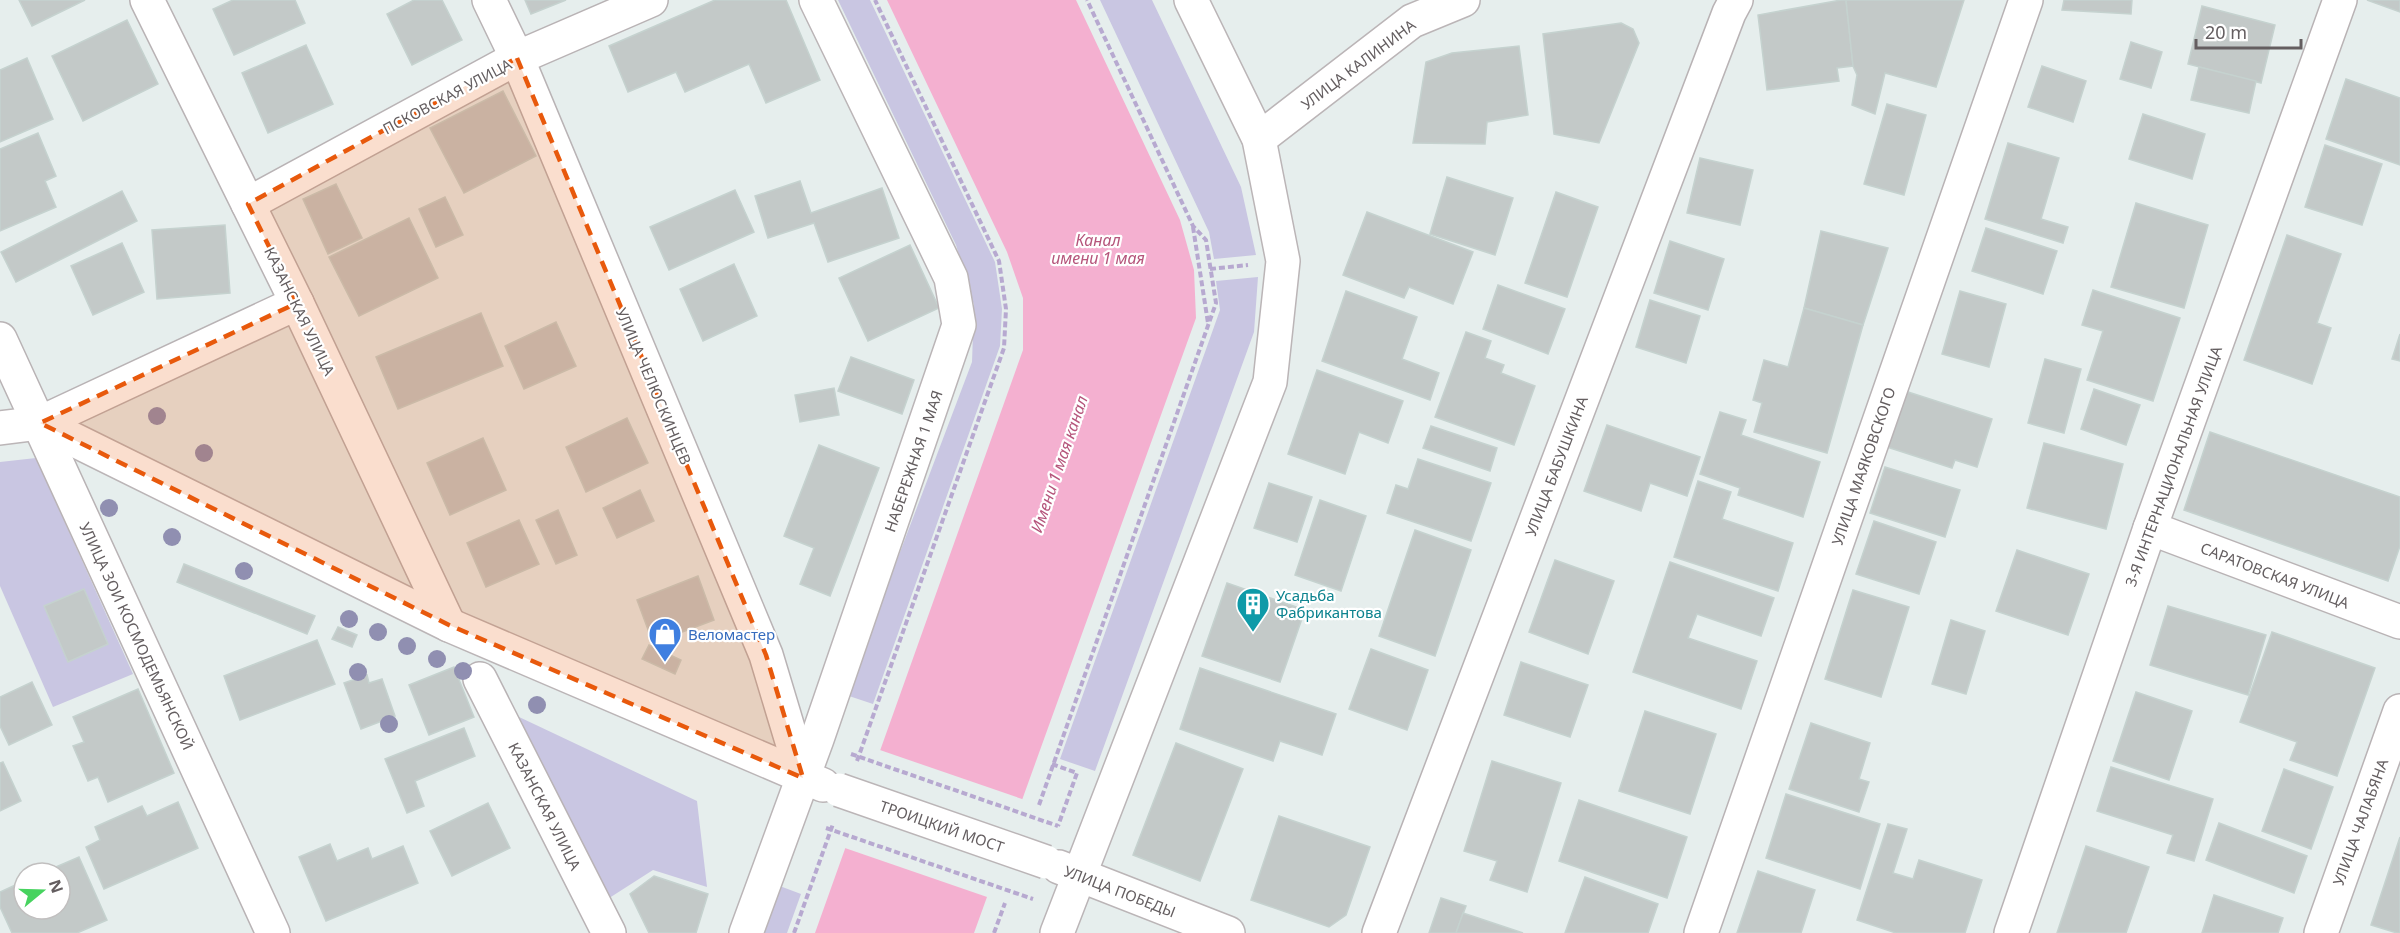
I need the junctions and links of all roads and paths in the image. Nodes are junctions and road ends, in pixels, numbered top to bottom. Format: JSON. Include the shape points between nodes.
{"nodes":[{"id":1,"x":147,"y":0,"type":"edge"},
{"id":2,"x":489,"y":0,"type":"edge"},
{"id":3,"x":651,"y":0,"type":"edge"},
{"id":4,"x":816,"y":0,"type":"edge"},
{"id":5,"x":1087,"y":0,"type":"edge"},
{"id":6,"x":1191,"y":0,"type":"edge"},
{"id":7,"x":1463,"y":0,"type":"edge"},
{"id":8,"x":1736,"y":0,"type":"edge"},
{"id":9,"x":2026,"y":0,"type":"edge"},
{"id":10,"x":2340,"y":0,"type":"edge"},
{"id":11,"x":517,"y":58,"type":"junction"},
{"id":12,"x":1259,"y":139,"type":"junction"},
{"id":13,"x":248,"y":204,"type":"junction"},
{"id":14,"x":1193,"y":226,"type":"junction"},
{"id":15,"x":1238,"y":267,"type":"dead end"},
{"id":16,"x":1210,"y":269,"type":"junction"},
{"id":17,"x":297,"y":303,"type":"junction"},
{"id":18,"x":1209,"y":326,"type":"junction"},
{"id":19,"x":0,"y":339,"type":"edge"},
{"id":20,"x":40,"y":423,"type":"junction"},
{"id":21,"x":0,"y":428,"type":"edge"},
{"id":22,"x":2150,"y":528,"type":"junction"},
{"id":23,"x":2400,"y":622,"type":"edge"},
{"id":24,"x":449,"y":625,"type":"junction"},
{"id":25,"x":480,"y":679,"type":"dead end"},
{"id":26,"x":2400,"y":711,"type":"edge"},
{"id":27,"x":851,"y":754,"type":"dead end"},
{"id":28,"x":1052,"y":764,"type":"junction"},
{"id":29,"x":803,"y":778,"type":"junction"},
{"id":30,"x":1039,"y":805,"type":"dead end"},
{"id":31,"x":826,"y":828,"type":"dead end"},
{"id":32,"x":1046,"y":862,"type":"joint"},
{"id":33,"x":1078,"y":874,"type":"junction"},
{"id":34,"x":811,"y":883,"type":"dead end"},
{"id":35,"x":1033,"y":899,"type":"dead end"},
{"id":36,"x":1005,"y":903,"type":"dead end"},
{"id":37,"x":273,"y":933,"type":"edge"},
{"id":38,"x":609,"y":933,"type":"edge"},
{"id":39,"x":746,"y":933,"type":"edge"},
{"id":40,"x":794,"y":933,"type":"edge"},
{"id":41,"x":994,"y":933,"type":"edge"},
{"id":42,"x":1057,"y":933,"type":"edge"},
{"id":43,"x":1228,"y":933,"type":"edge"},
{"id":44,"x":1379,"y":933,"type":"edge"},
{"id":45,"x":1701,"y":933,"type":"edge"},
{"id":46,"x":2011,"y":933,"type":"edge"},
{"id":47,"x":2321,"y":933,"type":"edge"}],
"edges":[{"from":1,"to":13,"type":"street","name":"КАЗАНСКАЯ УЛИЦА"},
{"from":2,"to":11,"type":"street","name":"УЛИЦА ЧЕЛЮСКИНЦЕВ"},
{"from":3,"to":11,"type":"street","name":"ПСКОВСКАЯ УЛИЦА"},
{"from":4,"to":29,"type":"street","name":"НАБЕРЕЖНАЯ 1 МАЯ","via":[[951,278],[959,324]]},
{"from":5,"to":14,"type":"path"},
{"from":6,"to":12,"type":"street"},
{"from":7,"to":12,"type":"street","name":"УЛИЦА КАЛИНИНА","via":[[1412,21]]},
{"from":8,"to":44,"type":"street","name":"УЛИЦА БАБУШКИНА"},
{"from":9,"to":45,"type":"street","name":"УЛИЦА МАЯКОВСКОГО"},
{"from":10,"to":22,"type":"street","name":"3-Я ИНТЕРНАЦИОНАЛЬНАЯ УЛИЦА"},
{"from":11,"to":13,"type":"street","name":"ПСКОВСКАЯ УЛИЦА"},
{"from":11,"to":29,"type":"street","name":"УЛИЦА ЧЕЛЮСКИНЦЕВ","via":[[766,655]]},
{"from":12,"to":33,"type":"street","via":[[1283,261],[1270,382]]},
{"from":13,"to":17,"type":"street","name":"КАЗАНСКАЯ УЛИЦА"},
{"from":14,"to":16,"type":"path","via":[[1206,240]]},
{"from":14,"to":18,"type":"path"},
{"from":15,"to":16,"type":"path"},
{"from":16,"to":18,"type":"path","via":[[1216,303]]},
{"from":17,"to":20,"type":"street"},
{"from":17,"to":24,"type":"street","name":"КАЗАНСКАЯ УЛИЦА"},
{"from":18,"to":28,"type":"path"},
{"from":19,"to":20,"type":"street","name":"УЛИЦА ЗОИ КОСМОДЕМЬЯНСКОЙ"},
{"from":20,"to":21,"type":"street"},
{"from":20,"to":24,"type":"street","name":"ТРОИЦКИЙ МОСТ"},
{"from":20,"to":37,"type":"street","name":"УЛИЦА ЗОИ КОСМОДЕМЬЯНСКОЙ"},
{"from":22,"to":23,"type":"street","name":"САРАТОВСКАЯ УЛИЦА"},
{"from":22,"to":46,"type":"street","name":"3-Я ИНТЕРНАЦИОНАЛЬНАЯ УЛИЦА"},
{"from":24,"to":29,"type":"street","name":"ТРОИЦКИЙ МОСТ"},
{"from":25,"to":38,"type":"street","name":"КАЗАНСКАЯ УЛИЦА"},
{"from":26,"to":47,"type":"street","name":"УЛИЦА ЧАЛАБЯНА"},
{"from":27,"to":28,"type":"path","bridge":true,"via":[[1058,826],[1077,773]]},
{"from":28,"to":30,"type":"path"},
{"from":29,"to":32,"type":"street","name":"ТРОИЦКИЙ МОСТ","bridge":true},
{"from":29,"to":39,"type":"street","name":"НАБЕРЕЖНАЯ 1 МАЯ"},
{"from":31,"to":35,"type":"path","bridge":true},
{"from":32,"to":33,"type":"street","name":"УЛИЦА ПОБЕДЫ"},
{"from":33,"to":42,"type":"street"},
{"from":33,"to":43,"type":"street","name":"УЛИЦА ПОБЕДЫ"},
{"from":34,"to":40,"type":"path"},
{"from":36,"to":41,"type":"path"}]}
